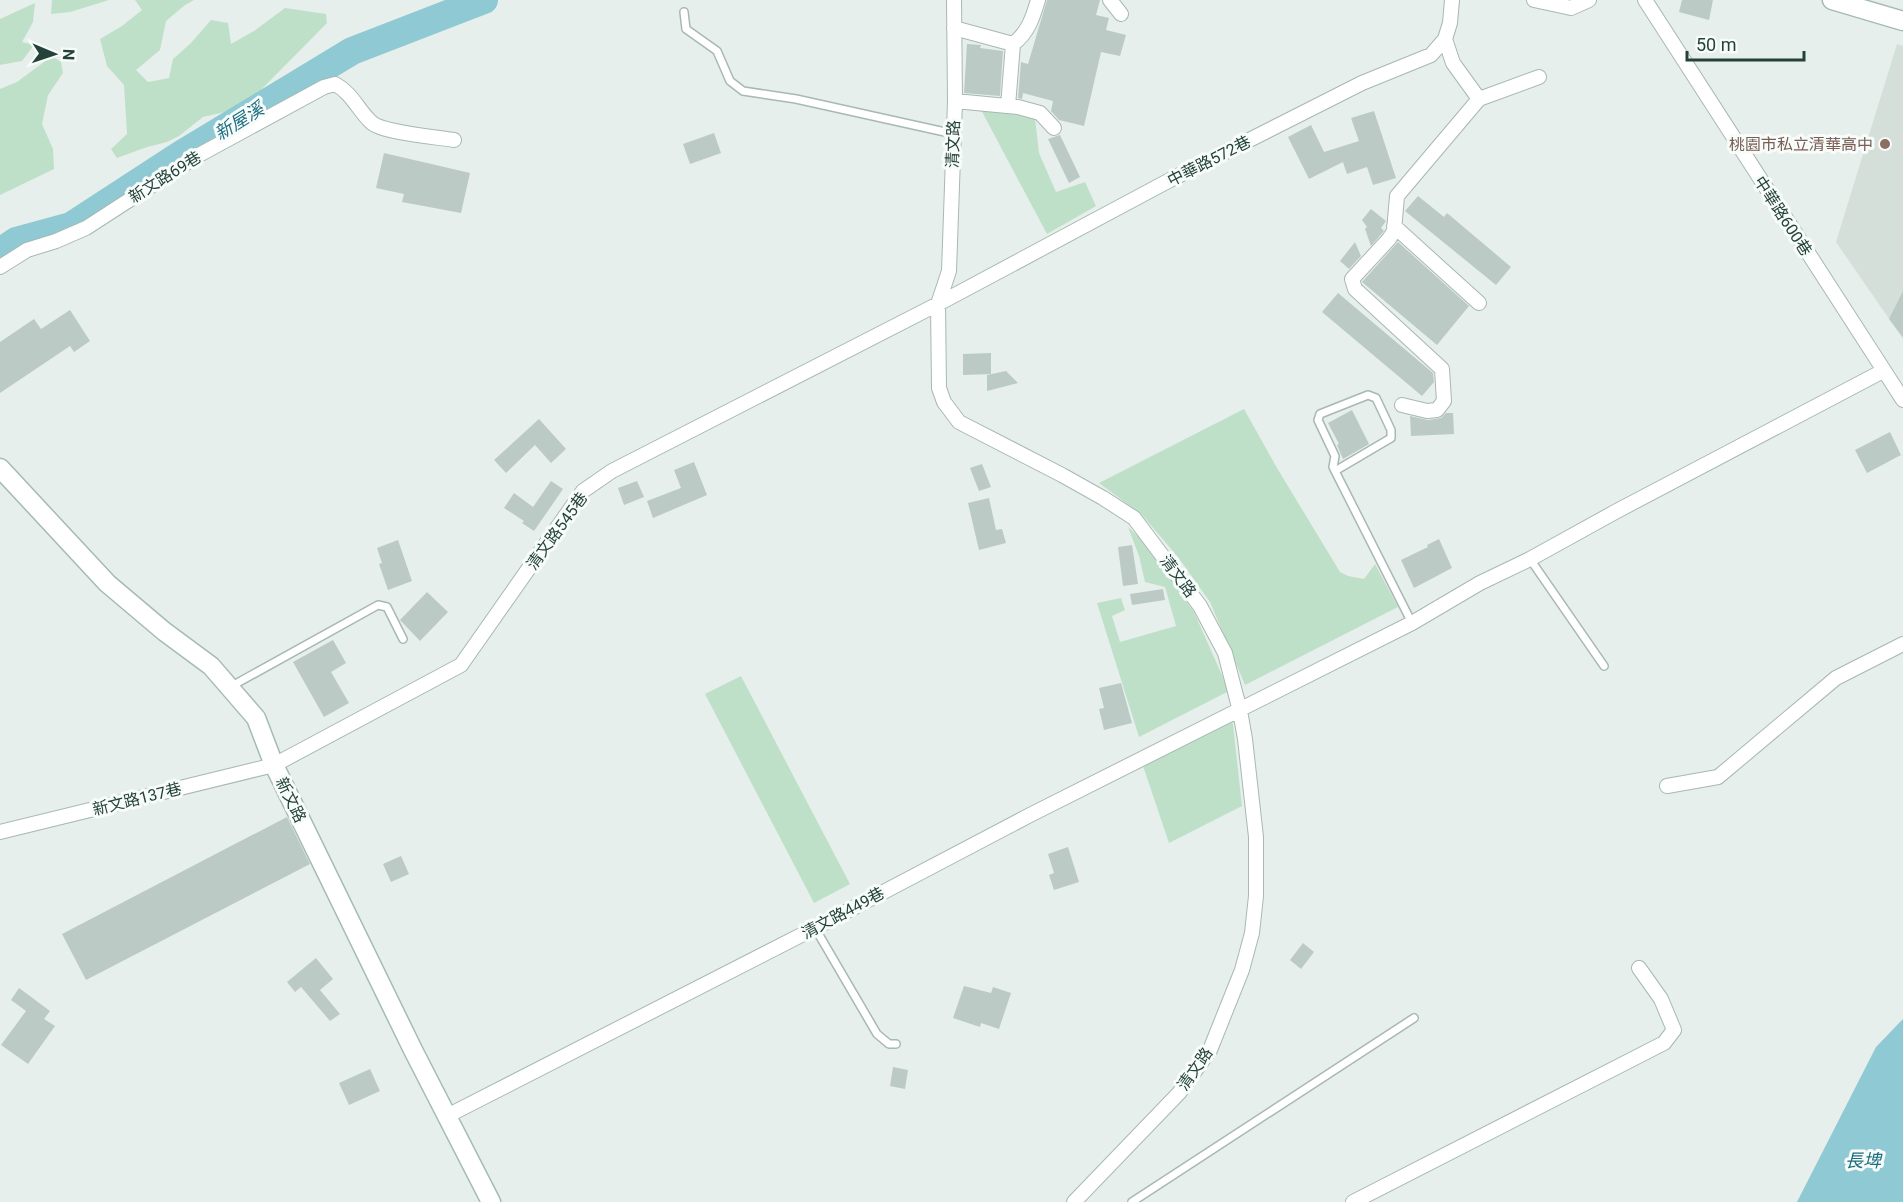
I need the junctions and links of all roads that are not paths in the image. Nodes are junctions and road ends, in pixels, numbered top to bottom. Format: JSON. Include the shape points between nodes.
{"nodes":[{"id":1,"x":954,"y":0,"type":"edge"},
{"id":2,"x":1038,"y":0,"type":"edge"},
{"id":3,"x":1110,"y":0,"type":"edge"},
{"id":4,"x":1452,"y":0,"type":"edge"},
{"id":5,"x":1534,"y":0,"type":"edge"},
{"id":6,"x":1589,"y":0,"type":"edge"},
{"id":7,"x":1645,"y":0,"type":"edge"},
{"id":8,"x":1832,"y":0,"type":"edge"},
{"id":9,"x":684,"y":12,"type":"dead end"},
{"id":10,"x":1121,"y":14,"type":"dead end"},
{"id":11,"x":1903,"y":21,"type":"edge"},
{"id":12,"x":954,"y":28,"type":"junction"},
{"id":13,"x":1444,"y":39,"type":"junction"},
{"id":14,"x":1013,"y":44,"type":"junction"},
{"id":15,"x":1539,"y":77,"type":"dead end"},
{"id":16,"x":1479,"y":99,"type":"junction"},
{"id":17,"x":955,"y":101,"type":"junction"},
{"id":18,"x":1008,"y":106,"type":"junction"},
{"id":19,"x":1054,"y":128,"type":"dead end"},
{"id":20,"x":954,"y":134,"type":"junction"},
{"id":21,"x":454,"y":140,"type":"dead end"},
{"id":22,"x":1394,"y":226,"type":"junction"},
{"id":23,"x":0,"y":267,"type":"edge"},
{"id":24,"x":1479,"y":303,"type":"dead end"},
{"id":25,"x":938,"y":304,"type":"junction"},
{"id":26,"x":1883,"y":371,"type":"junction"},
{"id":27,"x":1903,"y":400,"type":"edge"},
{"id":28,"x":1402,"y":405,"type":"dead end"},
{"id":29,"x":0,"y":468,"type":"edge"},
{"id":30,"x":1335,"y":471,"type":"junction"},
{"id":31,"x":1530,"y":559,"type":"junction"},
{"id":32,"x":1412,"y":623,"type":"junction"},
{"id":33,"x":404,"y":639,"type":"dead end"},
{"id":34,"x":1903,"y":644,"type":"edge"},
{"id":35,"x":1604,"y":666,"type":"dead end"},
{"id":36,"x":230,"y":687,"type":"junction"},
{"id":37,"x":1240,"y":711,"type":"junction"},
{"id":38,"x":274,"y":765,"type":"junction"},
{"id":39,"x":1667,"y":786,"type":"dead end"},
{"id":40,"x":0,"y":832,"type":"edge"},
{"id":41,"x":815,"y":928,"type":"junction"},
{"id":42,"x":1639,"y":968,"type":"dead end"},
{"id":43,"x":1414,"y":1018,"type":"dead end"},
{"id":44,"x":896,"y":1044,"type":"dead end"},
{"id":45,"x":447,"y":1116,"type":"junction"},
{"id":46,"x":491,"y":1202,"type":"edge"},
{"id":47,"x":1074,"y":1202,"type":"edge"},
{"id":48,"x":1132,"y":1202,"type":"edge"},
{"id":49,"x":1353,"y":1202,"type":"edge"}],
"edges":[{"from":1,"to":12,"type":"street","name":"清文路"},
{"from":2,"to":14,"type":"street","via":[[1023,37]]},
{"from":3,"to":10,"type":"street"},
{"from":4,"to":13,"type":"street"},
{"from":5,"to":6,"type":"street","via":[[1571,8]]},
{"from":7,"to":26,"type":"street","name":"中華路600巷"},
{"from":8,"to":11,"type":"street"},
{"from":9,"to":20,"type":"lane","via":[[686,29],[717,51],[730,81],[743,91]]},
{"from":12,"to":14,"type":"street"},
{"from":12,"to":17,"type":"street","name":"清文路"},
{"from":13,"to":16,"type":"street","via":[[1453,63]]},
{"from":13,"to":25,"type":"street","name":"中華路572巷","via":[[1431,55],[1362,83]]},
{"from":14,"to":18,"type":"street"},
{"from":15,"to":16,"type":"street"},
{"from":16,"to":22,"type":"street","via":[[1398,196]]},
{"from":17,"to":18,"type":"street"},
{"from":17,"to":20,"type":"street","name":"清文路"},
{"from":18,"to":19,"type":"street","via":[[1040,113]]},
{"from":20,"to":25,"type":"street","name":"清文路","via":[[949,271]]},
{"from":21,"to":23,"type":"street","name":"新文路69巷","via":[[384,129],[372,124],[344,89],[335,84],[324,87],[197,156],[86,228],[27,250]]},
{"from":22,"to":24,"type":"street"},
{"from":22,"to":28,"type":"street","via":[[1389,239],[1352,279],[1354,289],[1442,369],[1444,401],[1437,410]]},
{"from":25,"to":37,"type":"street","name":"清文路","via":[[939,388],[949,409],[959,422],[1062,475],[1134,519],[1200,606],[1225,653]]},
{"from":25,"to":38,"type":"street","name":"清文路545巷","via":[[612,471],[583,491],[461,665]]},
{"from":26,"to":27,"type":"street","name":"中華路600巷"},
{"from":26,"to":31,"type":"street","name":"清文路449巷"},
{"from":29,"to":36,"type":"street","name":"新文路","via":[[107,583],[211,666]]},
{"from":30,"to":30,"type":"lane","via":[[1335,456],[1318,420],[1320,414],[1368,395],[1376,398],[1391,438]]},
{"from":30,"to":32,"type":"lane"},
{"from":31,"to":32,"type":"street","name":"清文路449巷"},
{"from":31,"to":35,"type":"lane"},
{"from":32,"to":37,"type":"street","name":"清文路449巷"},
{"from":33,"to":36,"type":"lane","via":[[387,607],[378,605]]},
{"from":34,"to":39,"type":"street","via":[[1836,678],[1718,777]]},
{"from":36,"to":38,"type":"street","name":"新文路","via":[[256,718]]},
{"from":37,"to":41,"type":"street","name":"清文路449巷"},
{"from":37,"to":47,"type":"street","name":"清文路","via":[[1256,837],[1256,896],[1242,970],[1204,1059],[1179,1093]]},
{"from":38,"to":40,"type":"street","name":"新文路137巷"},
{"from":38,"to":45,"type":"street","name":"新文路"},
{"from":41,"to":44,"type":"lane","via":[[877,1034],[889,1044]]},
{"from":41,"to":45,"type":"street","name":"清文路449巷"},
{"from":42,"to":49,"type":"street","via":[[1661,999],[1674,1030],[1664,1043]]},
{"from":43,"to":48,"type":"lane"},
{"from":45,"to":46,"type":"street","name":"新文路"}]}
